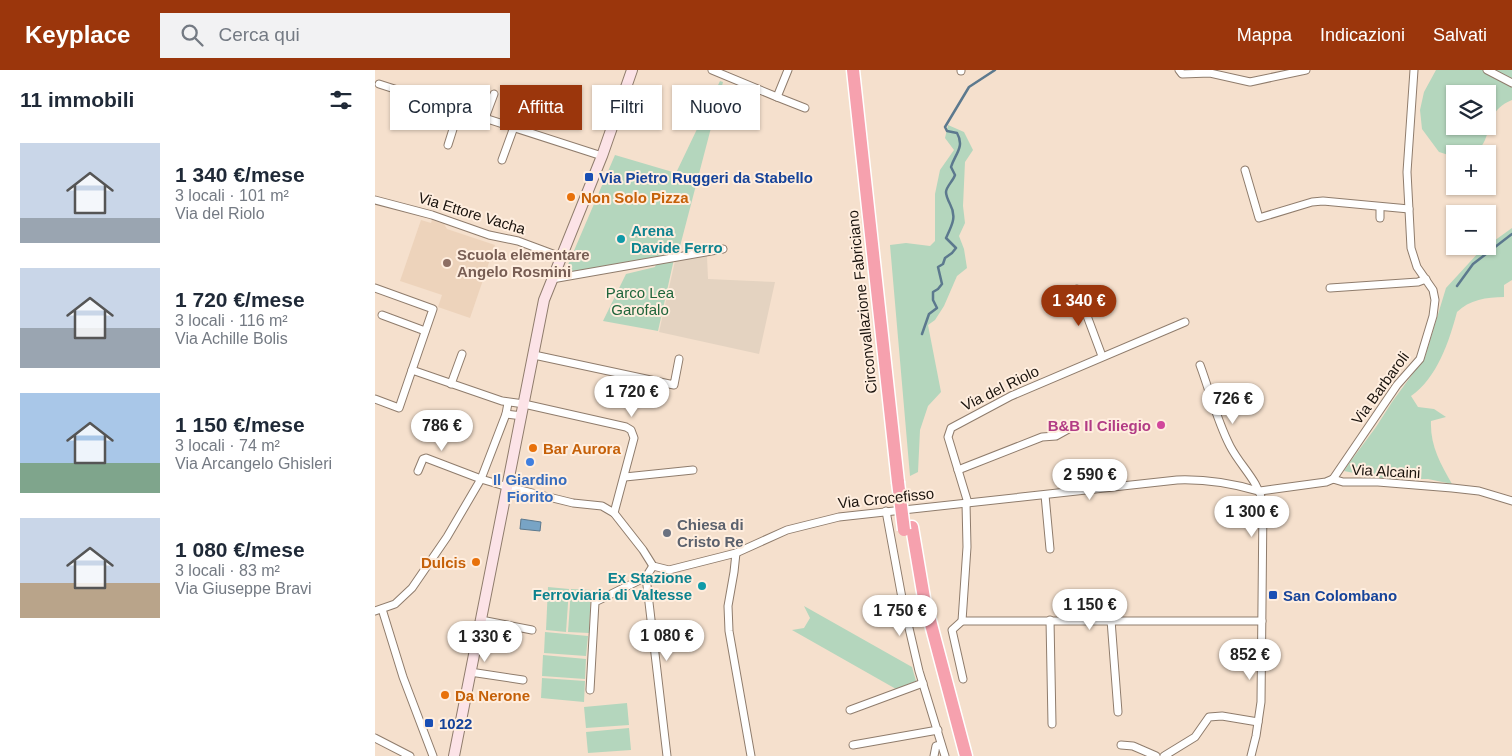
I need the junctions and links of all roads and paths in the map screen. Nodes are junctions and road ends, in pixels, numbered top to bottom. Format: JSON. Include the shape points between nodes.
{"nodes":[{"id":1,"x":633,"y":70,"type":"edge"},
{"id":2,"x":712,"y":70,"type":"edge"},
{"id":3,"x":787,"y":70,"type":"edge"},
{"id":4,"x":853,"y":70,"type":"edge"},
{"id":5,"x":861,"y":70,"type":"edge"},
{"id":6,"x":1179,"y":70,"type":"edge"},
{"id":7,"x":1306,"y":70,"type":"edge"},
{"id":8,"x":1414,"y":70,"type":"edge"},
{"id":9,"x":1487,"y":70,"type":"edge"},
{"id":10,"x":1512,"y":83,"type":"edge"},
{"id":11,"x":379,"y":84,"type":"dead end"},
{"id":12,"x":390,"y":88,"type":"edge"},
{"id":13,"x":494,"y":94,"type":"dead end"},
{"id":14,"x":777,"y":97,"type":"junction"},
{"id":15,"x":490,"y":105,"type":"edge"},
{"id":16,"x":805,"y":108,"type":"dead end"},
{"id":17,"x":453,"y":130,"type":"edge"},
{"id":18,"x":513,"y":130,"type":"edge"},
{"id":19,"x":523,"y":130,"type":"edge"},
{"id":20,"x":448,"y":145,"type":"dead end"},
{"id":21,"x":603,"y":156,"type":"junction"},
{"id":22,"x":502,"y":160,"type":"dead end"},
{"id":23,"x":1245,"y":170,"type":"dead end"},
{"id":24,"x":375,"y":200,"type":"edge"},
{"id":25,"x":1380,"y":208,"type":"junction"},
{"id":26,"x":1409,"y":209,"type":"junction"},
{"id":27,"x":1380,"y":218,"type":"dead end"},
{"id":28,"x":723,"y":249,"type":"dead end"},
{"id":29,"x":561,"y":257,"type":"junction"},
{"id":30,"x":551,"y":279,"type":"junction"},
{"id":31,"x":1426,"y":279,"type":"junction"},
{"id":32,"x":375,"y":288,"type":"edge"},
{"id":33,"x":1330,"y":288,"type":"dead end"},
{"id":34,"x":1077,"y":289,"type":"dead end"},
{"id":35,"x":382,"y":316,"type":"dead end"},
{"id":36,"x":1185,"y":322,"type":"dead end"},
{"id":37,"x":425,"y":331,"type":"junction"},
{"id":38,"x":462,"y":354,"type":"dead end"},
{"id":39,"x":534,"y":354,"type":"junction"},
{"id":40,"x":1102,"y":356,"type":"junction"},
{"id":41,"x":679,"y":359,"type":"dead end"},
{"id":42,"x":1200,"y":365,"type":"dead end"},
{"id":43,"x":412,"y":370,"type":"junction"},
{"id":44,"x":451,"y":384,"type":"junction"},
{"id":45,"x":375,"y":399,"type":"edge"},
{"id":46,"x":508,"y":403,"type":"junction"},
{"id":47,"x":525,"y":404,"type":"junction"},
{"id":48,"x":506,"y":414,"type":"junction"},
{"id":49,"x":522,"y":416,"type":"junction"},
{"id":50,"x":1074,"y":426,"type":"dead end"},
{"id":51,"x":693,"y":470,"type":"dead end"},
{"id":52,"x":958,"y":470,"type":"junction"},
{"id":53,"x":419,"y":471,"type":"dead end"},
{"id":54,"x":625,"y":477,"type":"junction"},
{"id":55,"x":481,"y":479,"type":"junction"},
{"id":56,"x":1333,"y":479,"type":"junction"},
{"id":57,"x":902,"y":481,"type":"junction"},
{"id":58,"x":508,"y":487,"type":"junction"},
{"id":59,"x":1259,"y":491,"type":"junction"},
{"id":60,"x":1045,"y":494,"type":"junction"},
{"id":61,"x":1512,"y":500,"type":"edge"},
{"id":62,"x":967,"y":503,"type":"junction"},
{"id":63,"x":886,"y":510,"type":"junction"},
{"id":64,"x":614,"y":513,"type":"junction"},
{"id":65,"x":908,"y":529,"type":"junction"},
{"id":66,"x":1051,"y":549,"type":"dead end"},
{"id":67,"x":735,"y":553,"type":"junction"},
{"id":68,"x":653,"y":566,"type":"junction"},
{"id":69,"x":646,"y":577,"type":"junction"},
{"id":70,"x":379,"y":610,"type":"edge"},
{"id":71,"x":481,"y":620,"type":"junction"},
{"id":72,"x":962,"y":620,"type":"junction"},
{"id":73,"x":1050,"y":620,"type":"junction"},
{"id":74,"x":1111,"y":620,"type":"junction"},
{"id":75,"x":1262,"y":622,"type":"junction"},
{"id":76,"x":532,"y":630,"type":"dead end"},
{"id":77,"x":470,"y":672,"type":"junction"},
{"id":78,"x":963,"y":679,"type":"dead end"},
{"id":79,"x":523,"y":680,"type":"dead end"},
{"id":80,"x":923,"y":684,"type":"junction"},
{"id":81,"x":590,"y":690,"type":"dead end"},
{"id":82,"x":850,"y":710,"type":"dead end"},
{"id":83,"x":1118,"y":712,"type":"dead end"},
{"id":84,"x":1258,"y":722,"type":"junction"},
{"id":85,"x":1052,"y":724,"type":"dead end"},
{"id":86,"x":938,"y":730,"type":"junction"},
{"id":87,"x":375,"y":738,"type":"edge"},
{"id":88,"x":853,"y":745,"type":"dead end"},
{"id":89,"x":941,"y":745,"type":"junction"},
{"id":90,"x":1121,"y":745,"type":"dead end"},
{"id":91,"x":409,"y":756,"type":"edge"},
{"id":92,"x":433,"y":756,"type":"edge"},
{"id":93,"x":454,"y":756,"type":"edge"},
{"id":94,"x":667,"y":756,"type":"edge"},
{"id":95,"x":751,"y":756,"type":"edge"},
{"id":96,"x":934,"y":756,"type":"edge"},
{"id":97,"x":945,"y":756,"type":"edge"},
{"id":98,"x":958,"y":756,"type":"edge"},
{"id":99,"x":966,"y":756,"type":"edge"},
{"id":100,"x":1156,"y":756,"type":"edge"},
{"id":101,"x":1164,"y":756,"type":"edge"},
{"id":102,"x":1251,"y":756,"type":"edge"}],
"edges":[{"from":1,"to":21,"type":"street"},
{"from":2,"to":14,"type":"street"},
{"from":3,"to":14,"type":"street"},
{"from":4,"to":57,"type":"highway","name":"Circonvallazione Fabriciano"},
{"from":5,"to":57,"type":"highway","name":"Circonvallazione Fabriciano"},
{"from":6,"to":7,"type":"street","via":[[1182,74],[1210,73],[1251,82]]},
{"from":8,"to":26,"type":"street","name":"Via Barbaroli","via":[[1407,172]]},
{"from":9,"to":10,"type":"street"},
{"from":11,"to":12,"type":"street"},
{"from":13,"to":15,"type":"street"},
{"from":14,"to":16,"type":"street"},
{"from":17,"to":20,"type":"street"},
{"from":18,"to":22,"type":"street"},
{"from":19,"to":21,"type":"street"},
{"from":21,"to":29,"type":"street"},
{"from":23,"to":25,"type":"street","via":[[1259,218],[1323,201]]},
{"from":24,"to":29,"type":"street","name":"Via Ettore Vacha","via":[[518,241]]},
{"from":25,"to":26,"type":"street"},
{"from":25,"to":27,"type":"street"},
{"from":26,"to":31,"type":"street","name":"Via Barbaroli","via":[[1411,248],[1417,267]]},
{"from":28,"to":30,"type":"street"},
{"from":29,"to":30,"type":"street"},
{"from":30,"to":39,"type":"street"},
{"from":31,"to":33,"type":"street"},
{"from":31,"to":56,"type":"street","name":"Via Barbaroli","via":[[1435,300],[1420,359],[1397,385]]},
{"from":32,"to":37,"type":"street","via":[[433,309]]},
{"from":34,"to":40,"type":"street"},
{"from":35,"to":37,"type":"street"},
{"from":36,"to":40,"type":"street","name":"Via del Riolo"},
{"from":37,"to":43,"type":"street"},
{"from":38,"to":44,"type":"street"},
{"from":39,"to":41,"type":"street","via":[[674,385]]},
{"from":39,"to":47,"type":"street"},
{"from":40,"to":52,"type":"street","name":"Via del Riolo","via":[[1011,396],[951,428],[947,437]]},
{"from":42,"to":59,"type":"street","via":[[1227,441]]},
{"from":43,"to":44,"type":"street"},
{"from":43,"to":45,"type":"street","via":[[399,408]]},
{"from":44,"to":46,"type":"street"},
{"from":46,"to":47,"type":"street"},
{"from":46,"to":48,"type":"street"},
{"from":47,"to":49,"type":"street"},
{"from":47,"to":54,"type":"street","via":[[631,430],[634,438]]},
{"from":48,"to":49,"type":"street"},
{"from":48,"to":55,"type":"street"},
{"from":49,"to":58,"type":"street"},
{"from":50,"to":52,"type":"street","via":[[1056,436],[1042,437]]},
{"from":51,"to":54,"type":"street"},
{"from":52,"to":62,"type":"street","name":"Via del Riolo"},
{"from":53,"to":55,"type":"street","via":[[426,458]]},
{"from":54,"to":64,"type":"street"},
{"from":55,"to":58,"type":"street"},
{"from":55,"to":70,"type":"street","via":[[412,588],[395,604]]},
{"from":56,"to":59,"type":"street","name":"Via Alcaini"},
{"from":56,"to":61,"type":"street","name":"Via Alcaini","via":[[1479,491]]},
{"from":57,"to":65,"type":"highway","name":"Circonvallazione Fabriciano"},
{"from":58,"to":64,"type":"street","via":[[573,503],[602,506]]},
{"from":58,"to":71,"type":"street"},
{"from":59,"to":60,"type":"street","name":"Via Crocefisso","via":[[1198,479]]},
{"from":59,"to":75,"type":"street","via":[[1263,512]]},
{"from":60,"to":62,"type":"street","name":"Via Crocefisso"},
{"from":60,"to":66,"type":"street"},
{"from":62,"to":63,"type":"street","name":"Via Crocefisso"},
{"from":62,"to":72,"type":"street","name":"Via del Riolo"},
{"from":63,"to":67,"type":"street","name":"Via Crocefisso","via":[[825,519],[787,530]]},
{"from":63,"to":80,"type":"street","via":[[902,598]]},
{"from":64,"to":68,"type":"street"},
{"from":65,"to":98,"type":"highway","via":[[908,561],[917,604]]},
{"from":65,"to":99,"type":"highway"},
{"from":67,"to":68,"type":"street","name":"Via Crocefisso","via":[[669,570]]},
{"from":67,"to":95,"type":"street","via":[[728,606],[729,631]]},
{"from":68,"to":69,"type":"street"},
{"from":69,"to":81,"type":"street","via":[[595,602]]},
{"from":69,"to":94,"type":"street"},
{"from":70,"to":92,"type":"street"},
{"from":71,"to":76,"type":"street"},
{"from":71,"to":77,"type":"street"},
{"from":72,"to":73,"type":"street"},
{"from":72,"to":78,"type":"street","name":"Via del Riolo","via":[[952,630]]},
{"from":73,"to":74,"type":"street"},
{"from":73,"to":85,"type":"street"},
{"from":74,"to":75,"type":"street"},
{"from":74,"to":83,"type":"street"},
{"from":75,"to":84,"type":"street"},
{"from":77,"to":79,"type":"street"},
{"from":77,"to":93,"type":"street"},
{"from":80,"to":82,"type":"street"},
{"from":80,"to":86,"type":"street"},
{"from":84,"to":101,"type":"street","via":[[1209,717],[1195,737]]},
{"from":84,"to":102,"type":"street"},
{"from":86,"to":88,"type":"street"},
{"from":86,"to":89,"type":"street"},
{"from":87,"to":91,"type":"street"},
{"from":89,"to":96,"type":"street","via":[[936,746]]},
{"from":89,"to":97,"type":"street"},
{"from":90,"to":100,"type":"street","via":[[1133,746]]}]}
